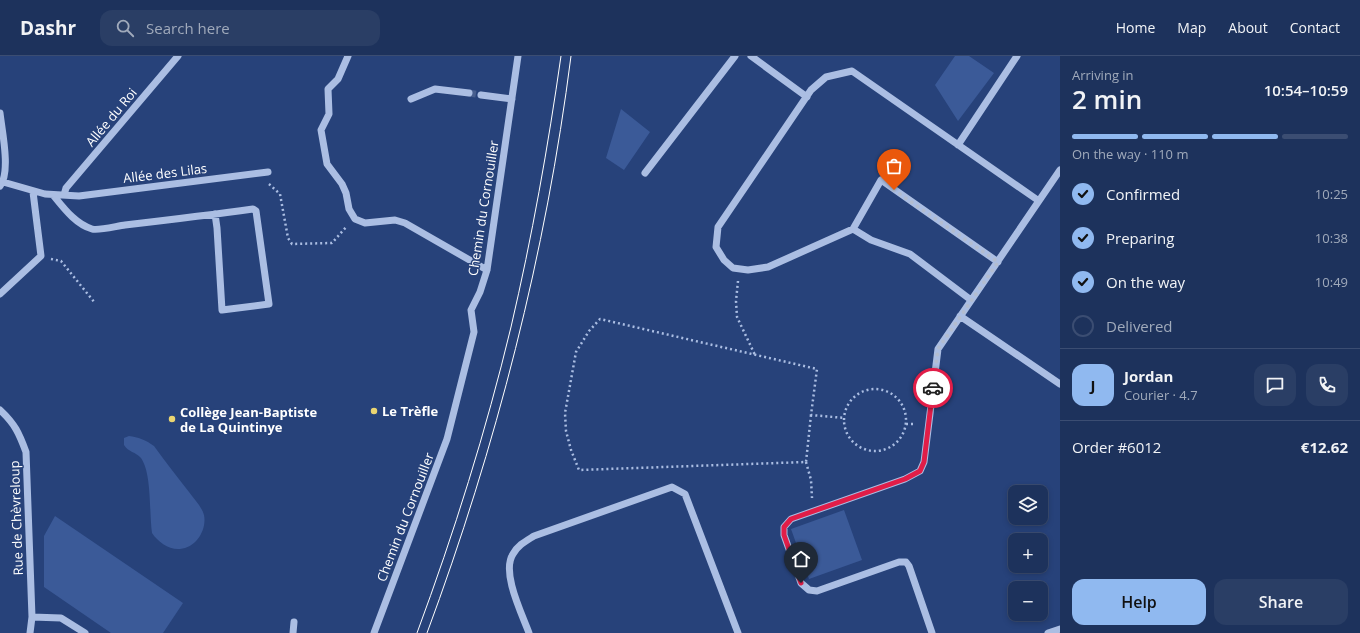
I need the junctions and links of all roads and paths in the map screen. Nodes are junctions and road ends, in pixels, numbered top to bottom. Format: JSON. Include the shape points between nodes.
{"nodes":[{"id":1,"x":178,"y":56,"type":"edge"},
{"id":2,"x":348,"y":56,"type":"edge"},
{"id":3,"x":518,"y":56,"type":"edge"},
{"id":4,"x":735,"y":56,"type":"edge"},
{"id":5,"x":751,"y":56,"type":"edge"},
{"id":6,"x":1017,"y":56,"type":"edge"},
{"id":7,"x":469,"y":93,"type":"tunnel mouth"},
{"id":8,"x":481,"y":95,"type":"tunnel mouth"},
{"id":9,"x":807,"y":97,"type":"junction"},
{"id":10,"x":411,"y":99,"type":"dead end"},
{"id":11,"x":512,"y":99,"type":"junction"},
{"id":12,"x":0,"y":112,"type":"edge"},
{"id":13,"x":958,"y":145,"type":"junction"},
{"id":14,"x":1060,"y":170,"type":"edge"},
{"id":15,"x":268,"y":172,"type":"dead end"},
{"id":16,"x":645,"y":173,"type":"dead end"},
{"id":17,"x":2,"y":184,"type":"edge"},
{"id":18,"x":269,"y":184,"type":"dead end"},
{"id":19,"x":33,"y":192,"type":"junction"},
{"id":20,"x":53,"y":195,"type":"junction"},
{"id":21,"x":64,"y":195,"type":"junction"},
{"id":22,"x":1039,"y":201,"type":"junction"},
{"id":23,"x":215,"y":214,"type":"junction"},
{"id":24,"x":355,"y":219,"type":"junction"},
{"id":25,"x":853,"y":229,"type":"junction"},
{"id":26,"x":41,"y":256,"type":"junction"},
{"id":27,"x":998,"y":262,"type":"junction"},
{"id":28,"x":741,"y":269,"type":"junction"},
{"id":29,"x":487,"y":270,"type":"junction"},
{"id":30,"x":0,"y":294,"type":"edge"},
{"id":31,"x":971,"y":300,"type":"junction"},
{"id":32,"x":94,"y":303,"type":"dead end"},
{"id":33,"x":960,"y":316,"type":"junction"},
{"id":34,"x":755,"y":355,"type":"junction"},
{"id":35,"x":1060,"y":384,"type":"edge"},
{"id":36,"x":0,"y":410,"type":"edge"},
{"id":37,"x":811,"y":415,"type":"junction"},
{"id":38,"x":845,"y":418,"type":"junction"},
{"id":39,"x":806,"y":462,"type":"junction"},
{"id":40,"x":813,"y":511,"type":"junction"},
{"id":41,"x":32,"y":617,"type":"junction"},
{"id":42,"x":294,"y":622,"type":"dead end"},
{"id":43,"x":1060,"y":629,"type":"edge"},
{"id":44,"x":30,"y":633,"type":"edge"},
{"id":45,"x":85,"y":633,"type":"edge"},
{"id":46,"x":293,"y":633,"type":"edge"},
{"id":47,"x":374,"y":633,"type":"edge"},
{"id":48,"x":529,"y":633,"type":"edge"},
{"id":49,"x":738,"y":633,"type":"edge"},
{"id":50,"x":932,"y":633,"type":"edge"},
{"id":51,"x":1048,"y":633,"type":"edge"}],
"edges":[{"from":1,"to":21,"type":"street","name":"Allée du Roi","via":[[66,188]]},
{"from":2,"to":24,"type":"street","via":[[338,79],[328,89],[329,114],[321,130],[327,164],[342,184],[349,209]]},
{"from":3,"to":11,"type":"street","name":"Chemin du Cornouiller"},
{"from":4,"to":16,"type":"street"},
{"from":5,"to":9,"type":"street"},
{"from":6,"to":13,"type":"street"},
{"from":7,"to":10,"type":"street","via":[[435,89]]},
{"from":8,"to":11,"type":"street"},
{"from":9,"to":13,"type":"street","via":[[826,77],[852,71]]},
{"from":9,"to":28,"type":"street","via":[[718,227],[716,247],[733,268]]},
{"from":11,"to":29,"type":"street","name":"Chemin du Cornouiller"},
{"from":12,"to":17,"type":"street","via":[[6,155]]},
{"from":13,"to":22,"type":"street"},
{"from":14,"to":22,"type":"street"},
{"from":15,"to":21,"type":"street","name":"Allée des Lilas","via":[[79,196]]},
{"from":17,"to":19,"type":"street","name":"Allée des Lilas"},
{"from":18,"to":24,"type":"path","via":[[280,194],[288,238],[292,244],[332,243]]},
{"from":19,"to":20,"type":"street","name":"Allée des Lilas"},
{"from":19,"to":26,"type":"street"},
{"from":20,"to":21,"type":"street","name":"Allée des Lilas"},
{"from":20,"to":23,"type":"street","via":[[67,212],[93,230]]},
{"from":22,"to":27,"type":"street"},
{"from":23,"to":23,"type":"street","via":[[253,209],[256,211],[269,304],[222,310]]},
{"from":24,"to":29,"type":"street","via":[[365,223],[395,220],[405,223]]},
{"from":25,"to":27,"type":"street","via":[[881,180]]},
{"from":25,"to":28,"type":"street","via":[[768,267]]},
{"from":25,"to":31,"type":"street","via":[[871,240],[910,254]]},
{"from":26,"to":30,"type":"street"},
{"from":26,"to":32,"type":"path","via":[[61,261]]},
{"from":27,"to":31,"type":"street"},
{"from":28,"to":34,"type":"path","via":[[736,301],[737,317]]},
{"from":29,"to":47,"type":"street","name":"Chemin du Cornouiller","via":[[471,310],[474,332],[447,439]]},
{"from":31,"to":33,"type":"street"},
{"from":33,"to":35,"type":"street"},
{"from":33,"to":40,"type":"street","via":[[938,349],[924,462],[920,471],[905,479]]},
{"from":34,"to":37,"type":"path","via":[[817,369]]},
{"from":34,"to":39,"type":"path","via":[[600,319],[576,352],[565,413],[566,431],[579,470]]},
{"from":36,"to":41,"type":"street","name":"Rue de Chèvreloup","via":[[18,430],[26,452]]},
{"from":37,"to":38,"type":"path"},
{"from":37,"to":39,"type":"path"},
{"from":38,"to":38,"type":"path","via":[[844,423],[852,442],[870,451],[890,448],[898,442],[906,424],[902,404],[895,396],[875,389],[856,396],[849,403]]},
{"from":39,"to":40,"type":"path","via":[[811,480]]},
{"from":40,"to":50,"type":"street","via":[[791,519],[784,527],[784,535],[801,583],[809,590],[817,591],[892,564],[906,562]]},
{"from":41,"to":44,"type":"street","name":"Rue de Chèvreloup"},
{"from":41,"to":45,"type":"street","via":[[61,618]]},
{"from":42,"to":46,"type":"street"},
{"from":43,"to":51,"type":"street"},
{"from":48,"to":49,"type":"street","via":[[508,568],[512,554],[521,544],[534,536],[672,487],[685,494]]}]}
